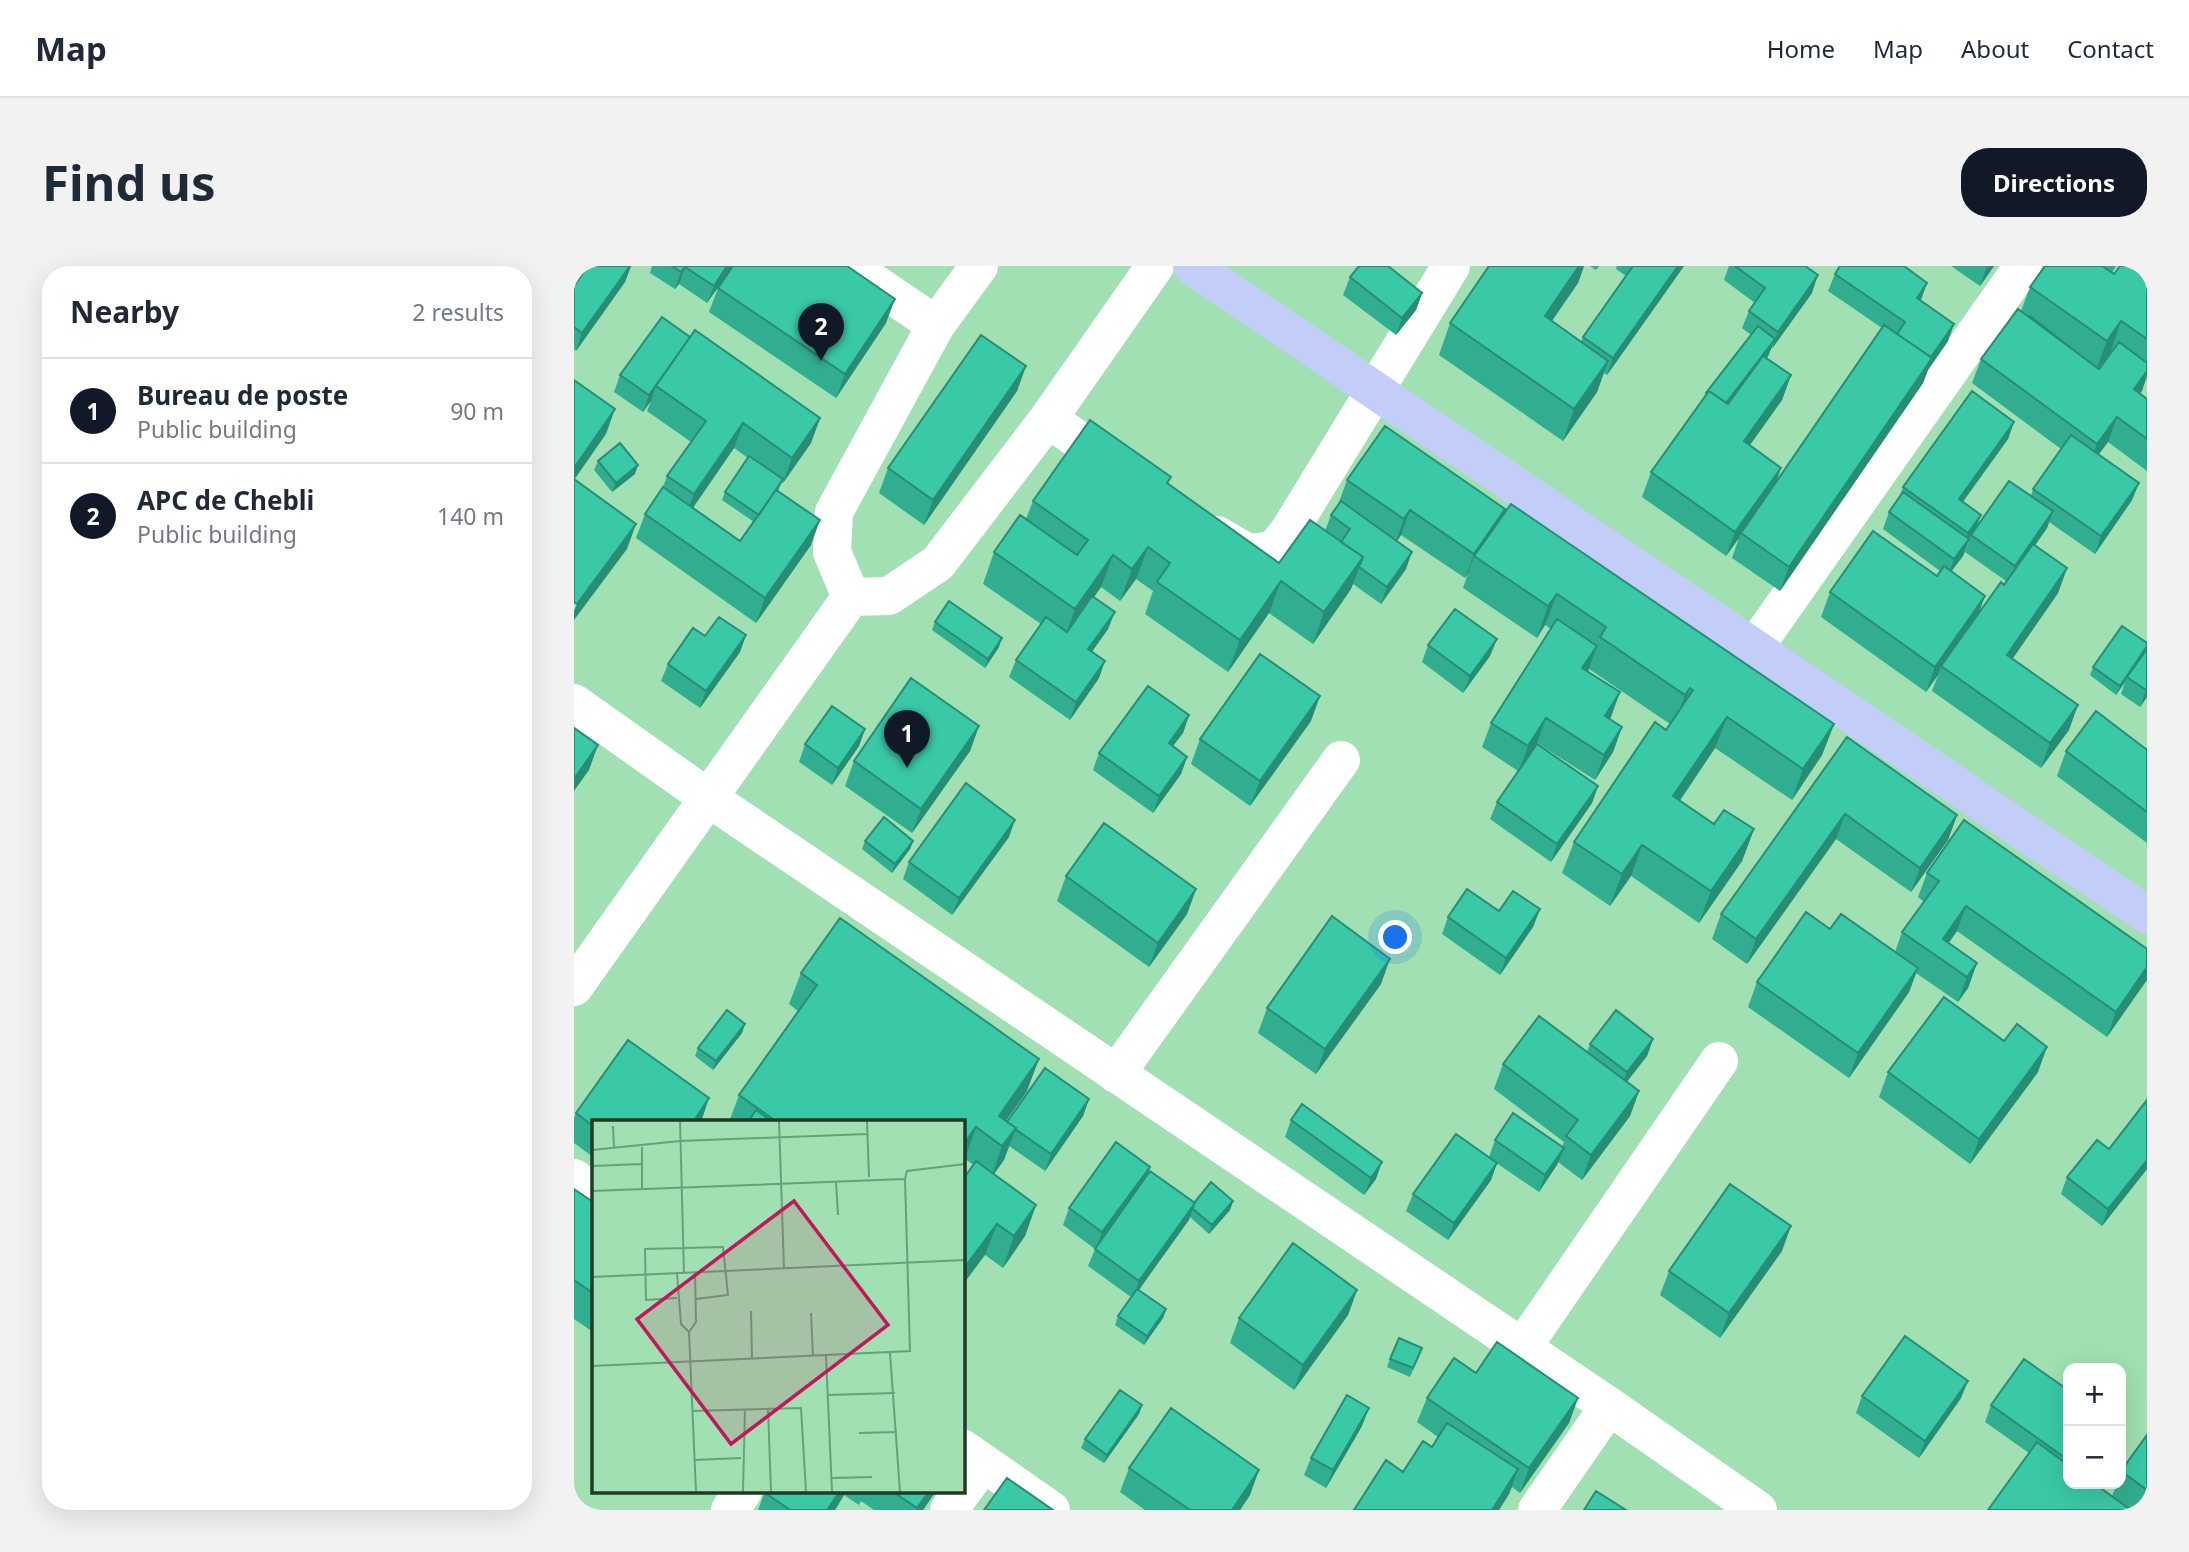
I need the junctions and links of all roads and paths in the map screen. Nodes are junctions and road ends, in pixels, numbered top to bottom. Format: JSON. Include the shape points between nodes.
{"nodes":[{"id":1,"x":849,"y":266,"type":"edge"},
{"id":2,"x":979,"y":266,"type":"edge"},
{"id":3,"x":1155,"y":266,"type":"edge"},
{"id":4,"x":1192,"y":266,"type":"edge"},
{"id":5,"x":1451,"y":266,"type":"edge"},
{"id":6,"x":2023,"y":266,"type":"edge"},
{"id":7,"x":936,"y":325,"type":"junction"},
{"id":8,"x":1376,"y":392,"type":"junction"},
{"id":9,"x":1048,"y":419,"type":"junction"},
{"id":10,"x":1147,"y":487,"type":"edge"},
{"id":11,"x":1192,"y":518,"type":"edge"},
{"id":12,"x":851,"y":597,"type":"junction"},
{"id":13,"x":1755,"y":648,"type":"junction"},
{"id":14,"x":574,"y":703,"type":"edge"},
{"id":15,"x":1341,"y":760,"type":"dead end"},
{"id":16,"x":708,"y":797,"type":"junction"},
{"id":17,"x":2147,"y":915,"type":"edge"},
{"id":18,"x":574,"y":987,"type":"edge"},
{"id":19,"x":1719,"y":1062,"type":"dead end"},
{"id":20,"x":1116,"y":1074,"type":"junction"},
{"id":21,"x":574,"y":1178,"type":"edge"},
{"id":22,"x":592,"y":1191,"type":"edge"},
{"id":23,"x":1521,"y":1348,"type":"junction"},
{"id":24,"x":1609,"y":1406,"type":"junction"},
{"id":25,"x":973,"y":1455,"type":"edge"},
{"id":26,"x":964,"y":1476,"type":"edge"},
{"id":27,"x":742,"y":1492,"type":"edge"},
{"id":28,"x":957,"y":1492,"type":"edge"},
{"id":29,"x":730,"y":1510,"type":"edge"},
{"id":30,"x":949,"y":1510,"type":"edge"},
{"id":31,"x":1051,"y":1510,"type":"edge"},
{"id":32,"x":1537,"y":1510,"type":"edge"},
{"id":33,"x":1758,"y":1510,"type":"edge"}],
"edges":[{"from":1,"to":7,"type":"street"},
{"from":2,"to":7,"type":"street"},
{"from":3,"to":9,"type":"street"},
{"from":4,"to":8,"type":"main road"},
{"from":5,"to":8,"type":"street"},
{"from":6,"to":13,"type":"street"},
{"from":7,"to":12,"type":"street","via":[[834,512],[832,552]]},
{"from":8,"to":11,"type":"street","via":[[1274,550],[1248,553]]},
{"from":8,"to":13,"type":"main road"},
{"from":9,"to":10,"type":"street"},
{"from":9,"to":12,"type":"street","via":[[938,564],[889,596]]},
{"from":12,"to":16,"type":"street"},
{"from":13,"to":17,"type":"main road"},
{"from":14,"to":16,"type":"street"},
{"from":15,"to":20,"type":"street"},
{"from":16,"to":18,"type":"street"},
{"from":16,"to":20,"type":"street"},
{"from":19,"to":23,"type":"street"},
{"from":20,"to":23,"type":"street"},
{"from":21,"to":22,"type":"street"},
{"from":23,"to":24,"type":"street"},
{"from":24,"to":32,"type":"street"},
{"from":24,"to":33,"type":"street"},
{"from":25,"to":26,"type":"street"},
{"from":25,"to":31,"type":"street"},
{"from":27,"to":29,"type":"street"},
{"from":28,"to":30,"type":"street"}]}
